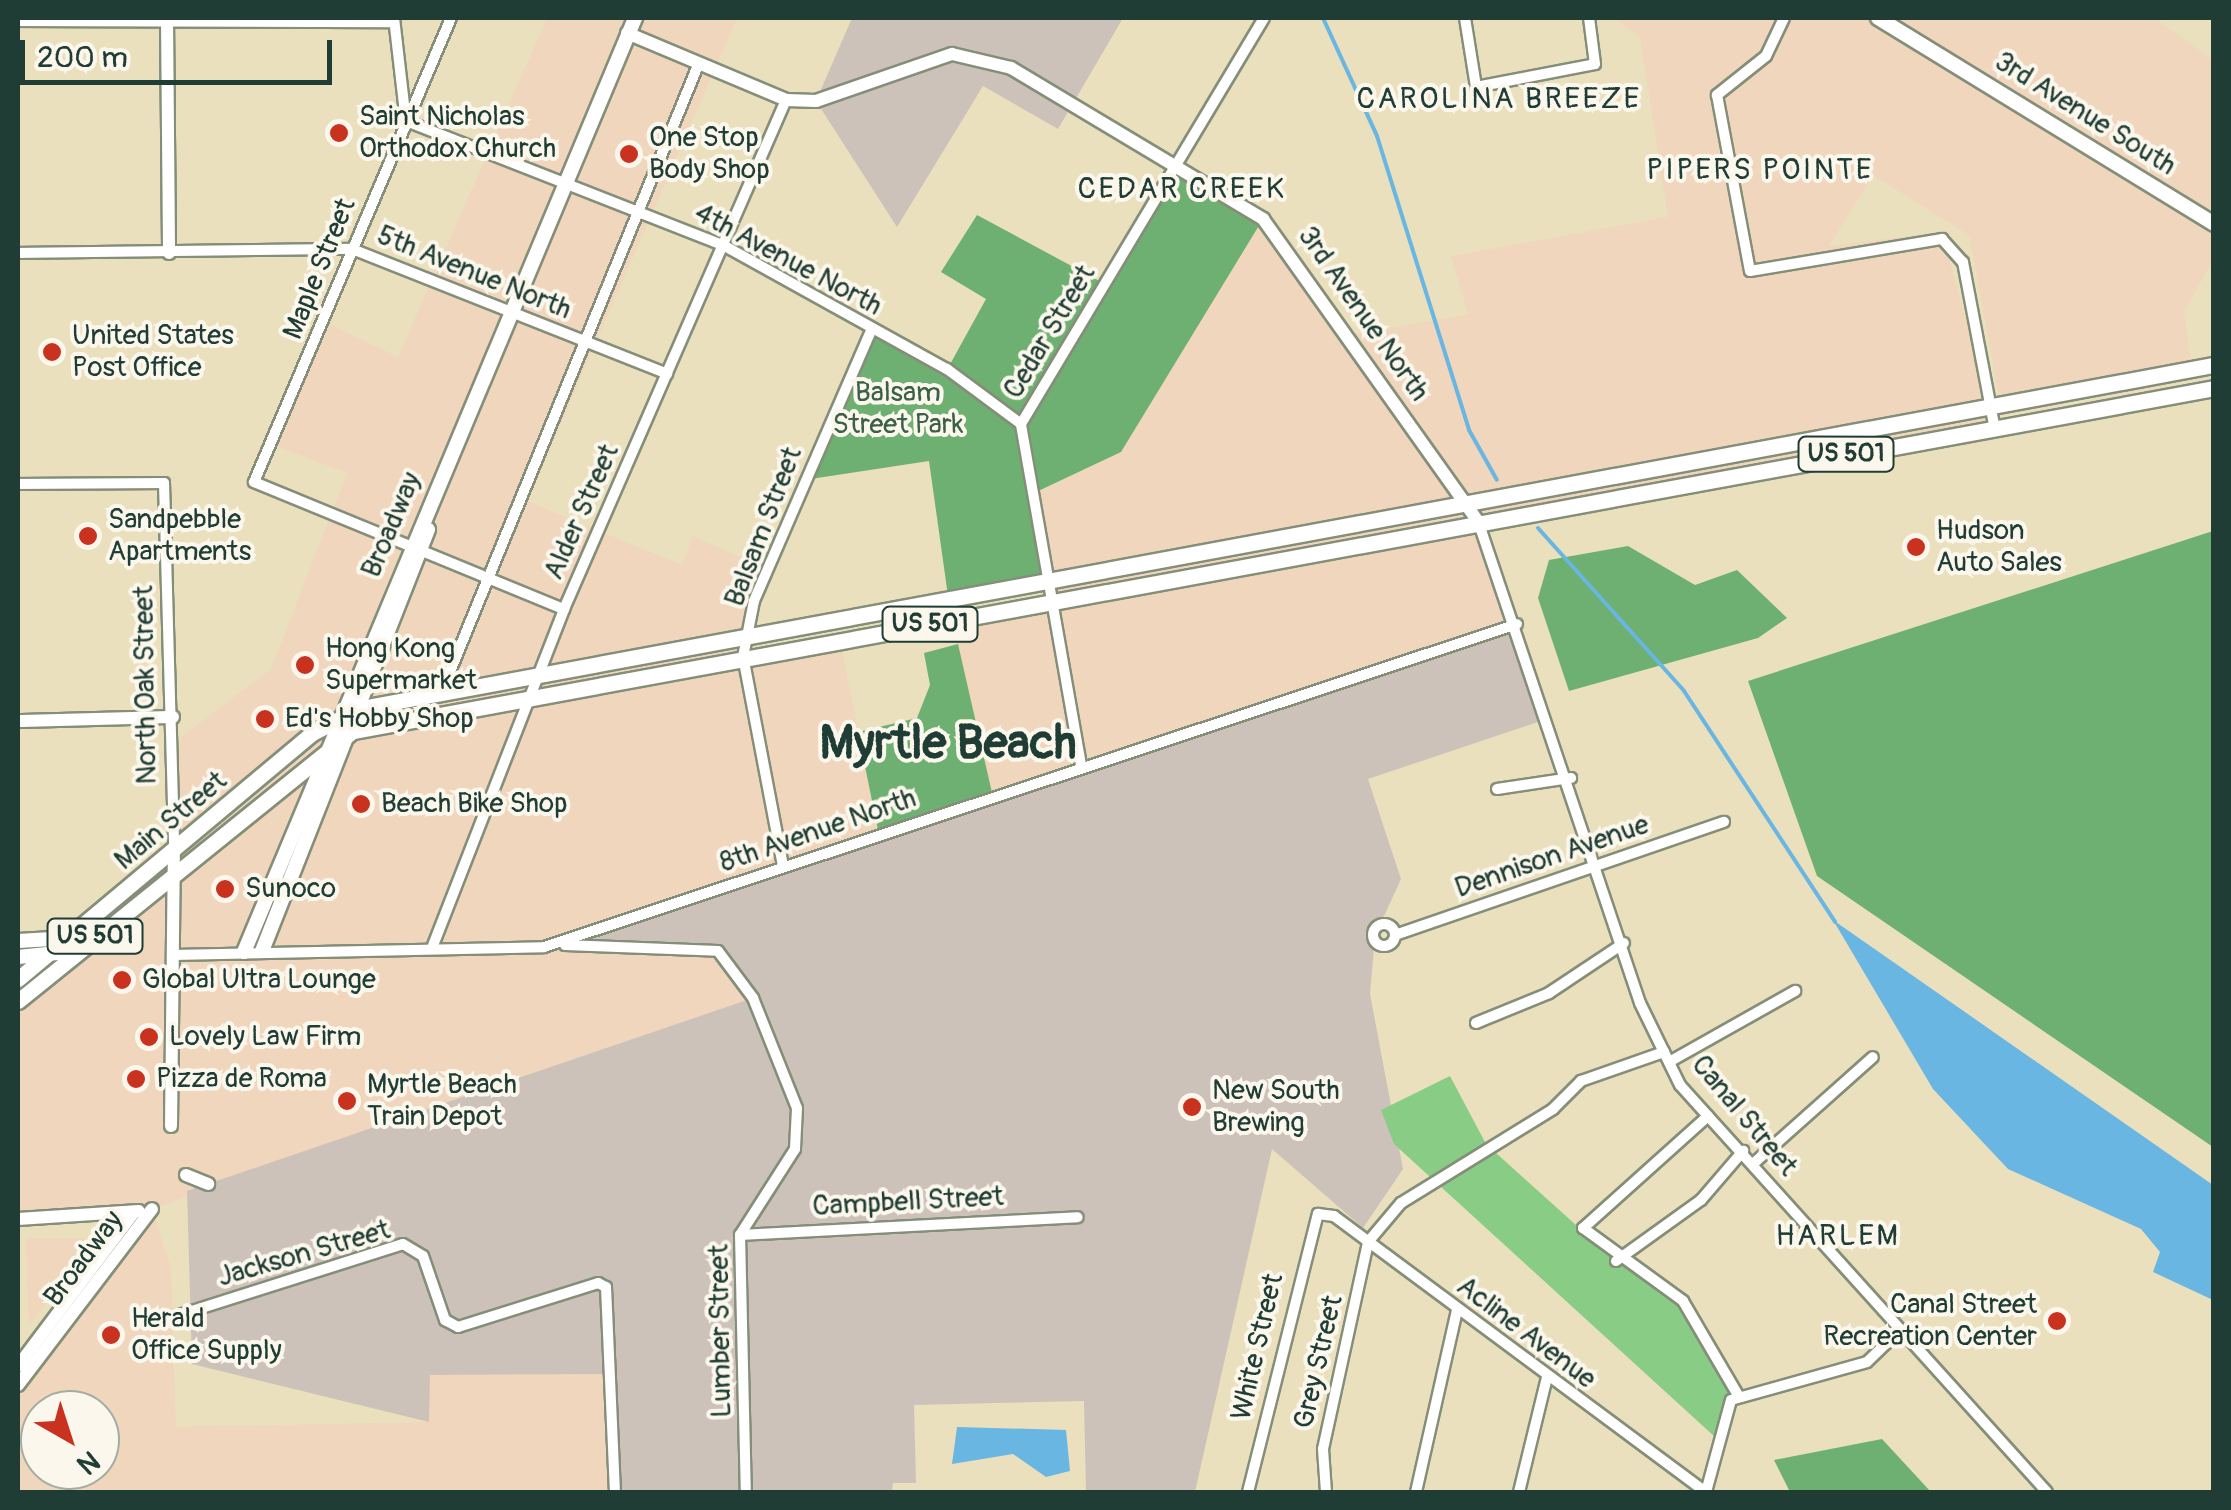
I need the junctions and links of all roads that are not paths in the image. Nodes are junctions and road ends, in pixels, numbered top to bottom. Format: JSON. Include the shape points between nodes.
{"nodes":[{"id":1,"x":166,"y":18,"type":"edge"},
{"id":2,"x":451,"y":18,"type":"edge"},
{"id":3,"x":635,"y":18,"type":"edge"},
{"id":4,"x":1264,"y":18,"type":"edge"},
{"id":5,"x":1465,"y":18,"type":"edge"},
{"id":6,"x":1589,"y":18,"type":"edge"},
{"id":7,"x":1784,"y":18,"type":"edge"},
{"id":8,"x":1878,"y":18,"type":"edge"},
{"id":9,"x":394,"y":20,"type":"edge"},
{"id":10,"x":18,"y":21,"type":"edge"},
{"id":11,"x":628,"y":34,"type":"junction"},
{"id":12,"x":699,"y":63,"type":"junction"},
{"id":13,"x":786,"y":100,"type":"junction"},
{"id":14,"x":406,"y":122,"type":"junction"},
{"id":15,"x":1172,"y":170,"type":"junction"},
{"id":16,"x":570,"y":181,"type":"junction"},
{"id":17,"x":639,"y":210,"type":"junction"},
{"id":18,"x":2214,"y":224,"type":"edge"},
{"id":19,"x":723,"y":244,"type":"junction"},
{"id":20,"x":352,"y":249,"type":"junction"},
{"id":21,"x":18,"y":253,"type":"edge"},
{"id":22,"x":170,"y":253,"type":"junction"},
{"id":23,"x":514,"y":314,"type":"junction"},
{"id":24,"x":871,"y":330,"type":"junction"},
{"id":25,"x":583,"y":342,"type":"junction"},
{"id":26,"x":2214,"y":365,"type":"edge"},
{"id":27,"x":667,"y":374,"type":"junction"},
{"id":28,"x":2214,"y":388,"type":"edge"},
{"id":29,"x":1990,"y":408,"type":"junction"},
{"id":30,"x":1021,"y":424,"type":"junction"},
{"id":31,"x":1994,"y":426,"type":"junction"},
{"id":32,"x":18,"y":484,"type":"edge"},
{"id":33,"x":1468,"y":507,"type":"junction"},
{"id":34,"x":1478,"y":522,"type":"junction"},
{"id":35,"x":417,"y":543,"type":"junction"},
{"id":36,"x":488,"y":574,"type":"junction"},
{"id":37,"x":1050,"y":582,"type":"junction"},
{"id":38,"x":1053,"y":600,"type":"junction"},
{"id":39,"x":564,"y":609,"type":"junction"},
{"id":40,"x":1517,"y":624,"type":"junction"},
{"id":41,"x":746,"y":640,"type":"junction"},
{"id":42,"x":743,"y":658,"type":"junction"},
{"id":43,"x":539,"y":679,"type":"junction"},
{"id":44,"x":440,"y":696,"type":"junction"},
{"id":45,"x":532,"y":696,"type":"junction"},
{"id":46,"x":361,"y":708,"type":"junction"},
{"id":47,"x":174,"y":717,"type":"junction"},
{"id":48,"x":341,"y":717,"type":"junction"},
{"id":49,"x":18,"y":721,"type":"edge"},
{"id":50,"x":353,"y":731,"type":"junction"},
{"id":51,"x":330,"y":745,"type":"junction"},
{"id":52,"x":1081,"y":765,"type":"junction"},
{"id":53,"x":1571,"y":778,"type":"junction"},
{"id":54,"x":1497,"y":790,"type":"dead end"},
{"id":55,"x":1724,"y":822,"type":"dead end"},
{"id":56,"x":174,"y":854,"type":"junction"},
{"id":57,"x":1600,"y":864,"type":"junction"},
{"id":58,"x":783,"y":866,"type":"junction"},
{"id":59,"x":174,"y":873,"type":"junction"},
{"id":60,"x":1395,"y":935,"type":"dead end"},
{"id":61,"x":18,"y":941,"type":"edge"},
{"id":62,"x":1624,"y":943,"type":"junction"},
{"id":63,"x":73,"y":944,"type":"junction"},
{"id":64,"x":555,"y":944,"type":"junction"},
{"id":65,"x":432,"y":948,"type":"junction"},
{"id":66,"x":262,"y":951,"type":"junction"},
{"id":67,"x":244,"y":952,"type":"junction"},
{"id":68,"x":49,"y":954,"type":"junction"},
{"id":69,"x":173,"y":955,"type":"junction"},
{"id":70,"x":18,"y":957,"type":"edge"},
{"id":71,"x":18,"y":979,"type":"edge"},
{"id":72,"x":1795,"y":991,"type":"dead end"},
{"id":73,"x":18,"y":1001,"type":"edge"},
{"id":74,"x":1476,"y":1023,"type":"dead end"},
{"id":75,"x":1666,"y":1057,"type":"junction"},
{"id":76,"x":1874,"y":1058,"type":"dead end"},
{"id":77,"x":1708,"y":1116,"type":"junction"},
{"id":78,"x":171,"y":1126,"type":"dead end"},
{"id":79,"x":1743,"y":1151,"type":"junction"},
{"id":80,"x":1754,"y":1164,"type":"junction"},
{"id":81,"x":186,"y":1175,"type":"dead end"},
{"id":82,"x":208,"y":1184,"type":"dead end"},
{"id":83,"x":134,"y":1212,"type":"junction"},
{"id":84,"x":1318,"y":1214,"type":"joint"},
{"id":85,"x":1078,"y":1217,"type":"dead end"},
{"id":86,"x":18,"y":1219,"type":"edge"},
{"id":87,"x":740,"y":1235,"type":"junction"},
{"id":88,"x":1368,"y":1242,"type":"junction"},
{"id":89,"x":1616,"y":1260,"type":"junction"},
{"id":90,"x":1457,"y":1310,"type":"junction"},
{"id":91,"x":173,"y":1317,"type":"dead end"},
{"id":92,"x":1900,"y":1331,"type":"junction"},
{"id":93,"x":18,"y":1366,"type":"edge"},
{"id":94,"x":1548,"y":1378,"type":"junction"},
{"id":95,"x":18,"y":1385,"type":"edge"},
{"id":96,"x":1738,"y":1395,"type":"junction"},
{"id":97,"x":615,"y":1492,"type":"edge"},
{"id":98,"x":746,"y":1492,"type":"edge"},
{"id":99,"x":1248,"y":1492,"type":"edge"},
{"id":100,"x":1326,"y":1492,"type":"edge"},
{"id":101,"x":1416,"y":1492,"type":"edge"},
{"id":102,"x":1520,"y":1492,"type":"edge"},
{"id":103,"x":1706,"y":1492,"type":"edge"},
{"id":104,"x":2047,"y":1492,"type":"edge"}],
"edges":[{"from":1,"to":9,"type":"street"},
{"from":1,"to":10,"type":"street"},
{"from":1,"to":22,"type":"street"},
{"from":2,"to":14,"type":"street","name":"Maple Street"},
{"from":3,"to":11,"type":"main road","name":"Broadway"},
{"from":4,"to":15,"type":"street","name":"Cedar Street"},
{"from":5,"to":6,"type":"street","via":[[1476,87],[1595,64]]},
{"from":7,"to":29,"type":"street","via":[[1766,56],[1717,95],[1750,271],[1942,239],[1963,262]]},
{"from":8,"to":18,"type":"main road","name":"3rd Avenue South"},
{"from":9,"to":14,"type":"street"},
{"from":11,"to":12,"type":"street"},
{"from":11,"to":16,"type":"main road","name":"Broadway"},
{"from":12,"to":13,"type":"street"},
{"from":12,"to":17,"type":"street"},
{"from":13,"to":15,"type":"street","name":"3rd Avenue North","via":[[816,101],[921,61],[975,56],[1011,68]]},
{"from":13,"to":19,"type":"street","name":"Alder Street"},
{"from":14,"to":16,"type":"street","name":"4th Avenue North"},
{"from":14,"to":20,"type":"street","name":"Maple Street"},
{"from":15,"to":30,"type":"street","name":"Cedar Street"},
{"from":15,"to":33,"type":"street","name":"3rd Avenue North","via":[[1263,219],[1292,249]]},
{"from":16,"to":17,"type":"street","name":"4th Avenue North"},
{"from":16,"to":23,"type":"main road","name":"Broadway"},
{"from":17,"to":19,"type":"street","name":"4th Avenue North"},
{"from":17,"to":25,"type":"street"},
{"from":19,"to":24,"type":"street","name":"4th Avenue North"},
{"from":19,"to":27,"type":"street","name":"Alder Street"},
{"from":20,"to":22,"type":"street","name":"5th Avenue North"},
{"from":20,"to":23,"type":"street","name":"5th Avenue North"},
{"from":20,"to":35,"type":"street","name":"Maple Street","via":[[254,482]]},
{"from":21,"to":22,"type":"street","name":"5th Avenue North"},
{"from":23,"to":25,"type":"street","name":"5th Avenue North"},
{"from":23,"to":35,"type":"main road","name":"Broadway"},
{"from":24,"to":30,"type":"street","name":"4th Avenue North","via":[[947,369]]},
{"from":24,"to":41,"type":"street","name":"Balsam Street","via":[[754,601]]},
{"from":25,"to":27,"type":"street","name":"5th Avenue North"},
{"from":25,"to":36,"type":"street"},
{"from":26,"to":29,"type":"main road","number":"US 501"},
{"from":27,"to":39,"type":"street","name":"Alder Street"},
{"from":28,"to":31,"type":"main road","number":"US 501"},
{"from":29,"to":31,"type":"street"},
{"from":29,"to":33,"type":"main road","number":"US 501"},
{"from":30,"to":37,"type":"street","name":"Cedar Street"},
{"from":31,"to":34,"type":"main road","number":"US 501"},
{"from":32,"to":47,"type":"street","name":"North Oak Street","via":[[164,484]]},
{"from":33,"to":34,"type":"street","name":"3rd Avenue North"},
{"from":33,"to":37,"type":"main road","number":"US 501"},
{"from":34,"to":38,"type":"main road","number":"US 501"},
{"from":34,"to":40,"type":"street","name":"Canal Street"},
{"from":35,"to":36,"type":"street"},
{"from":35,"to":46,"type":"main road","name":"Broadway"},
{"from":35,"to":48,"type":"main road","name":"Broadway"},
{"from":36,"to":39,"type":"street"},
{"from":36,"to":44,"type":"street"},
{"from":37,"to":38,"type":"street","name":"Cedar Street"},
{"from":37,"to":41,"type":"main road","number":"US 501"},
{"from":38,"to":42,"type":"main road","number":"US 501"},
{"from":38,"to":52,"type":"street","name":"Cedar Street"},
{"from":39,"to":43,"type":"street","name":"Alder Street"},
{"from":40,"to":52,"type":"street","name":"8th Avenue North"},
{"from":40,"to":53,"type":"street","name":"Canal Street"},
{"from":41,"to":42,"type":"street","name":"Balsam Street"},
{"from":41,"to":43,"type":"main road","number":"US 501"},
{"from":42,"to":45,"type":"main road","number":"US 501"},
{"from":42,"to":58,"type":"street","name":"Balsam Street"},
{"from":43,"to":44,"type":"main road","number":"US 501"},
{"from":43,"to":45,"type":"street","name":"Alder Street"},
{"from":44,"to":46,"type":"main road","number":"US 501"},
{"from":45,"to":50,"type":"main road","number":"US 501"},
{"from":45,"to":65,"type":"street","name":"Alder Street"},
{"from":46,"to":48,"type":"main road","name":"Main Street","number":"US 501"},
{"from":46,"to":50,"type":"main road","name":"Broadway"},
{"from":47,"to":49,"type":"street"},
{"from":47,"to":56,"type":"street","name":"North Oak Street"},
{"from":48,"to":51,"type":"main road","name":"Broadway"},
{"from":48,"to":56,"type":"main road","name":"Main Street","number":"US 501"},
{"from":50,"to":51,"type":"main road","name":"Main Street","number":"US 501"},
{"from":50,"to":66,"type":"main road","name":"Broadway"},
{"from":51,"to":59,"type":"main road","name":"Main Street","number":"US 501"},
{"from":51,"to":67,"type":"main road","name":"Broadway"},
{"from":52,"to":58,"type":"street","name":"8th Avenue North"},
{"from":53,"to":54,"type":"street"},
{"from":53,"to":57,"type":"street","name":"Canal Street"},
{"from":55,"to":57,"type":"street","name":"Dennison Avenue"},
{"from":56,"to":59,"type":"street","name":"North Oak Street"},
{"from":56,"to":63,"type":"main road","name":"Main Street","number":"US 501"},
{"from":57,"to":60,"type":"street","name":"Dennison Avenue"},
{"from":57,"to":62,"type":"street","name":"Canal Street"},
{"from":58,"to":64,"type":"street","name":"8th Avenue North"},
{"from":59,"to":63,"type":"main road","name":"Main Street","number":"US 501"},
{"from":59,"to":69,"type":"street","name":"North Oak Street"},
{"from":61,"to":63,"type":"main road"},
{"from":62,"to":74,"type":"street","via":[[1549,994]]},
{"from":62,"to":75,"type":"street","name":"Canal Street"},
{"from":63,"to":68,"type":"main road","name":"Main Street","number":"US 501"},
{"from":63,"to":73,"type":"main road","name":"Main Street","number":"US 501"},
{"from":64,"to":65,"type":"street","name":"8th Avenue North"},
{"from":64,"to":87,"type":"street","name":"Lumber Street","via":[[718,951],[732,961],[784,1068],[800,1132]]},
{"from":65,"to":66,"type":"street","name":"8th Avenue North"},
{"from":66,"to":67,"type":"street","name":"8th Avenue North"},
{"from":67,"to":69,"type":"street","name":"8th Avenue North"},
{"from":68,"to":70,"type":"main road"},
{"from":68,"to":71,"type":"main road","name":"Main Street","number":"US 501"},
{"from":69,"to":78,"type":"street","name":"North Oak Street"},
{"from":72,"to":75,"type":"street"},
{"from":75,"to":77,"type":"street","name":"Canal Street"},
{"from":75,"to":88,"type":"street","via":[[1581,1080],[1553,1109],[1400,1203]]},
{"from":76,"to":80,"type":"street"},
{"from":77,"to":79,"type":"street","name":"Canal Street"},
{"from":77,"to":89,"type":"street","via":[[1583,1228]]},
{"from":79,"to":80,"type":"street","name":"Canal Street"},
{"from":79,"to":89,"type":"street","via":[[1701,1200]]},
{"from":80,"to":92,"type":"street","name":"Canal Street"},
{"from":81,"to":82,"type":"street"},
{"from":83,"to":86,"type":"street"},
{"from":83,"to":93,"type":"street","name":"Broadway"},
{"from":83,"to":95,"type":"street","name":"Broadway","via":[[152,1209]]},
{"from":84,"to":88,"type":"street","name":"Acline Avenue"},
{"from":84,"to":99,"type":"street","name":"White Street"},
{"from":85,"to":87,"type":"street","name":"Campbell Street"},
{"from":87,"to":98,"type":"street","name":"Lumber Street"},
{"from":88,"to":90,"type":"street","name":"Acline Avenue"},
{"from":88,"to":100,"type":"street","name":"Grey Street","via":[[1323,1449]]},
{"from":89,"to":96,"type":"street","via":[[1682,1300]]},
{"from":90,"to":94,"type":"street","name":"Acline Avenue"},
{"from":90,"to":101,"type":"street"},
{"from":91,"to":97,"type":"street","name":"Jackson Street","via":[[403,1244],[423,1256],[445,1320],[458,1327],[598,1283],[606,1287]]},
{"from":92,"to":96,"type":"street","via":[[1867,1362]]},
{"from":92,"to":104,"type":"street","name":"Canal Street"},
{"from":94,"to":102,"type":"street"},
{"from":94,"to":103,"type":"street","name":"Acline Avenue"},
{"from":96,"to":103,"type":"street","via":[[1719,1416]]}]}
